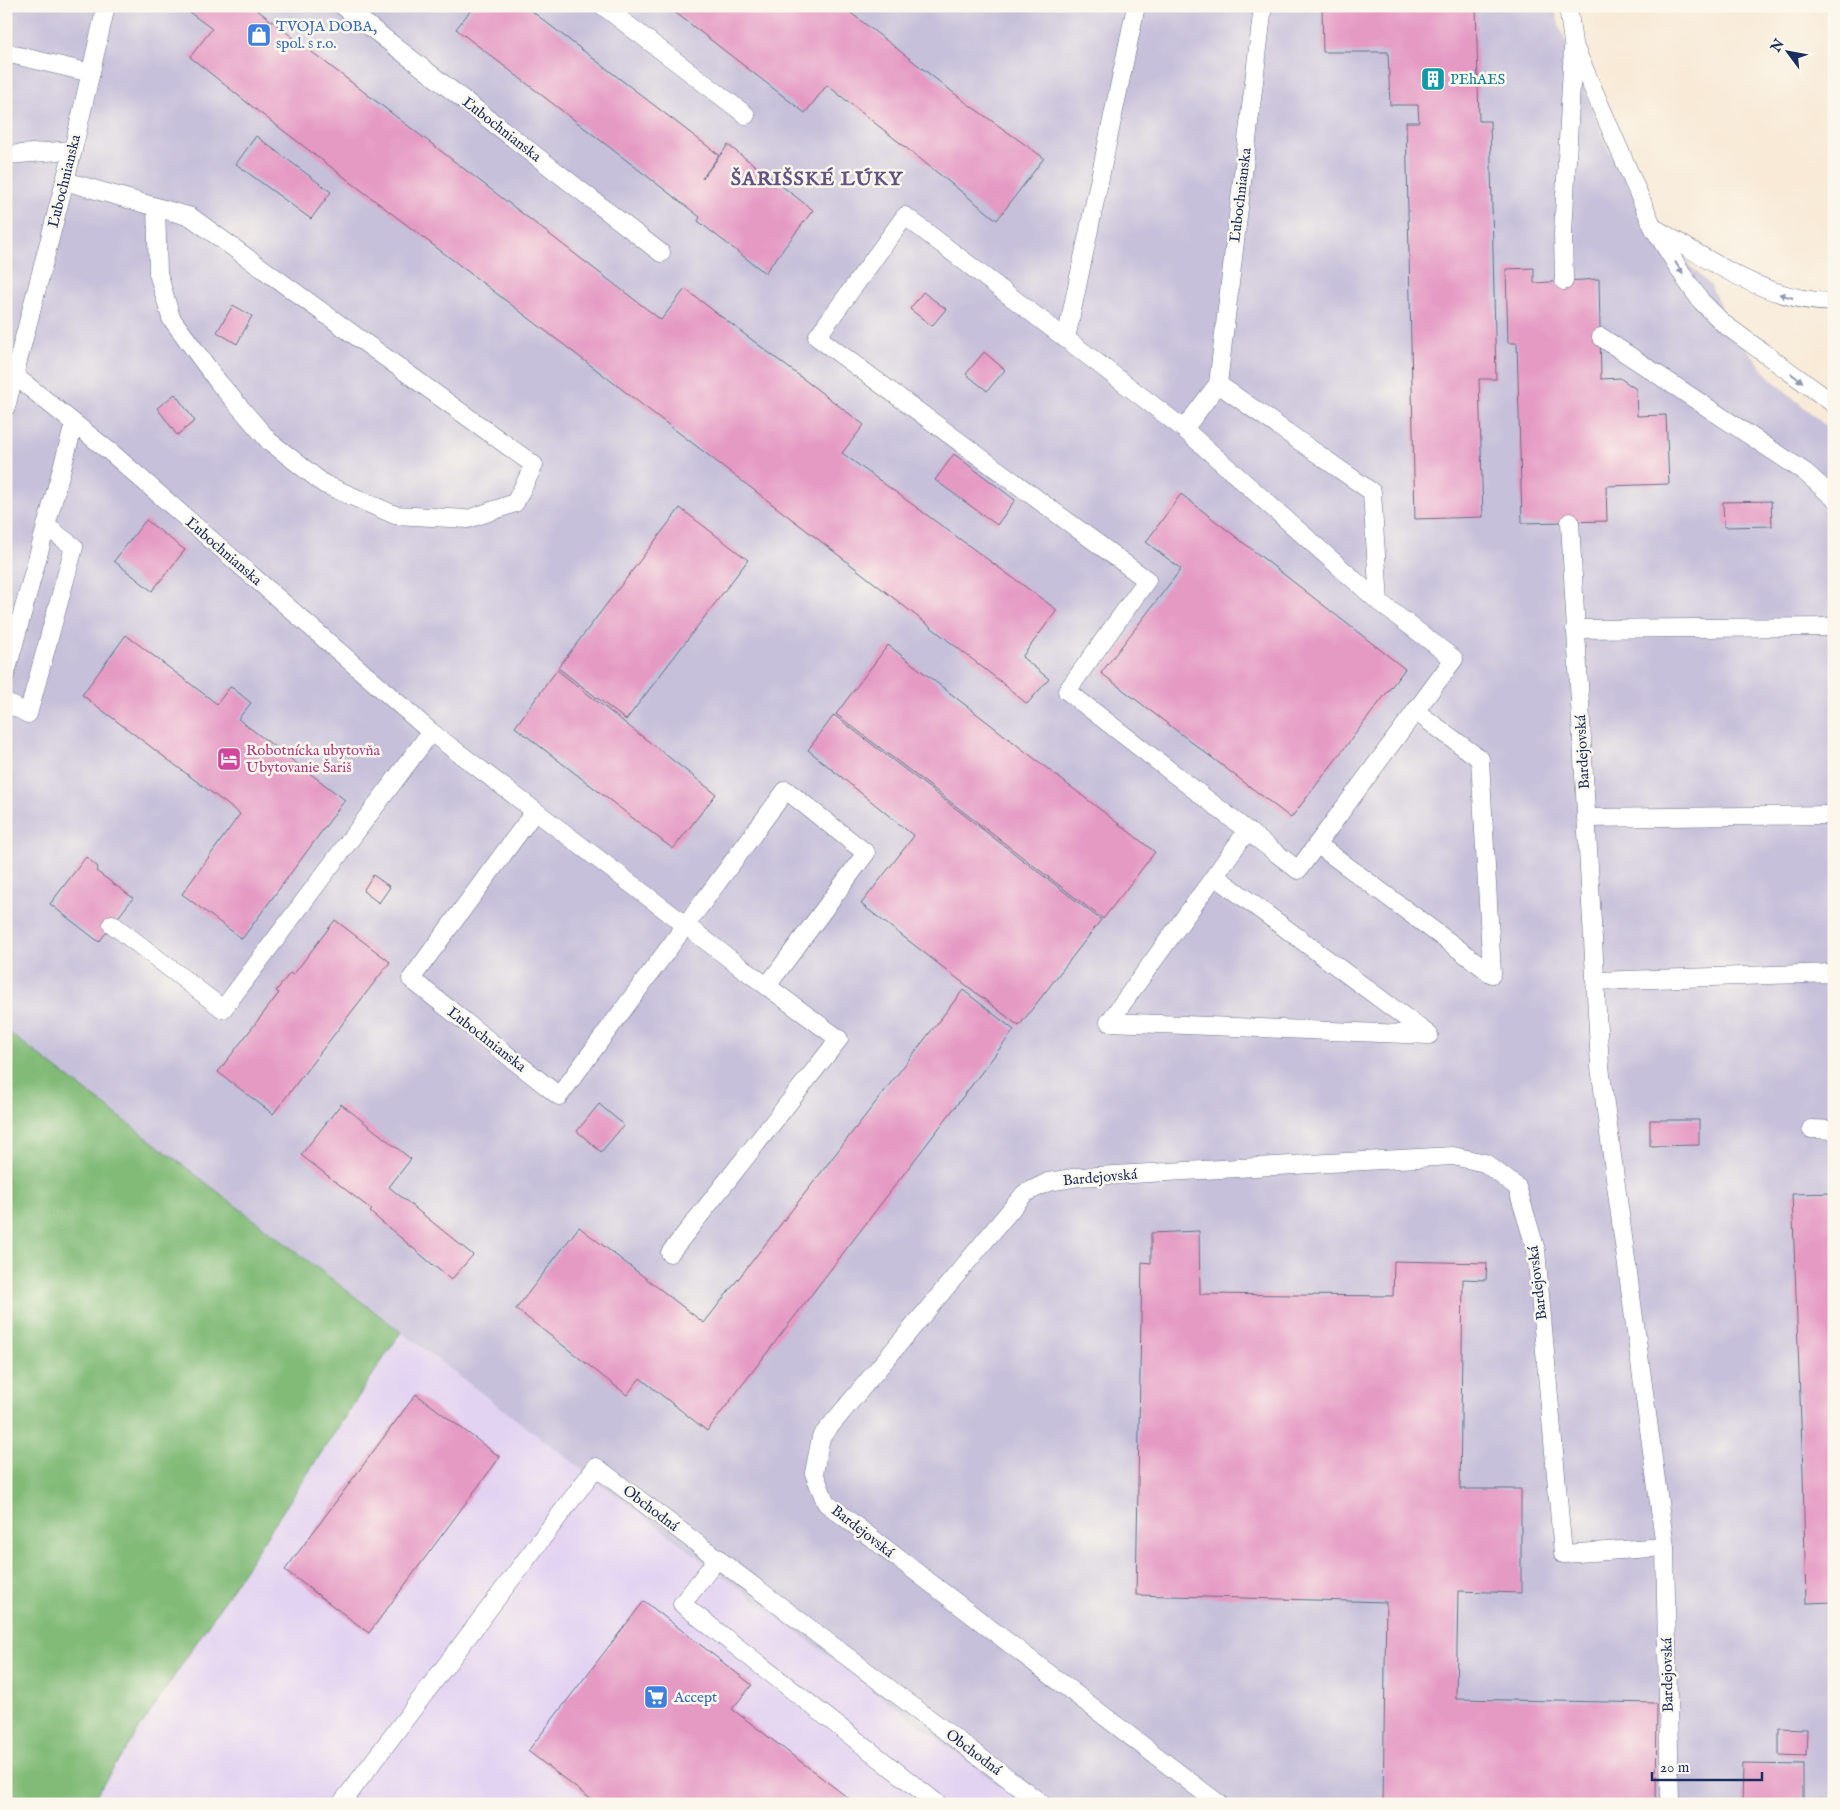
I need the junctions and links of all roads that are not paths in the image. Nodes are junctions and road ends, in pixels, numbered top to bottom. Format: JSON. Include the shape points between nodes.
{"nodes":[{"id":1,"x":106,"y":6,"type":"edge"},
{"id":2,"x":343,"y":6,"type":"edge"},
{"id":3,"x":603,"y":6,"type":"edge"},
{"id":4,"x":1136,"y":6,"type":"edge"},
{"id":5,"x":1263,"y":6,"type":"edge"},
{"id":6,"x":1568,"y":6,"type":"edge"},
{"id":7,"x":1573,"y":43,"type":"junction"},
{"id":8,"x":6,"y":53,"type":"edge"},
{"id":9,"x":91,"y":73,"type":"junction"},
{"id":10,"x":746,"y":115,"type":"dead end"},
{"id":11,"x":73,"y":150,"type":"junction"},
{"id":12,"x":6,"y":154,"type":"edge"},
{"id":13,"x":65,"y":181,"type":"junction"},
{"id":14,"x":156,"y":207,"type":"junction"},
{"id":15,"x":1653,"y":227,"type":"junction"},
{"id":16,"x":661,"y":253,"type":"dead end"},
{"id":17,"x":1564,"y":281,"type":"dead end"},
{"id":18,"x":1834,"y":302,"type":"edge"},
{"id":19,"x":1600,"y":337,"type":"dead end"},
{"id":20,"x":1066,"y":339,"type":"junction"},
{"id":21,"x":10,"y":376,"type":"edge"},
{"id":22,"x":1218,"y":384,"type":"junction"},
{"id":23,"x":1834,"y":404,"type":"edge"},
{"id":24,"x":6,"y":406,"type":"edge"},
{"id":25,"x":74,"y":424,"type":"junction"},
{"id":26,"x":1184,"y":429,"type":"junction"},
{"id":27,"x":1834,"y":498,"type":"edge"},
{"id":28,"x":1570,"y":522,"type":"dead end"},
{"id":29,"x":46,"y":526,"type":"junction"},
{"id":30,"x":1379,"y":602,"type":"junction"},
{"id":31,"x":1834,"y":627,"type":"edge"},
{"id":32,"x":1575,"y":629,"type":"junction"},
{"id":33,"x":6,"y":673,"type":"edge"},
{"id":34,"x":6,"y":702,"type":"edge"},
{"id":35,"x":1415,"y":711,"type":"junction"},
{"id":36,"x":431,"y":732,"type":"junction"},
{"id":37,"x":535,"y":811,"type":"junction"},
{"id":38,"x":1834,"y":815,"type":"edge"},
{"id":39,"x":1586,"y":818,"type":"junction"},
{"id":40,"x":1247,"y":831,"type":"junction"},
{"id":41,"x":1317,"y":844,"type":"junction"},
{"id":42,"x":1214,"y":876,"type":"junction"},
{"id":43,"x":112,"y":924,"type":"dead end"},
{"id":44,"x":686,"y":925,"type":"junction"},
{"id":45,"x":1834,"y":973,"type":"edge"},
{"id":46,"x":1595,"y":982,"type":"junction"},
{"id":47,"x":767,"y":986,"type":"junction"},
{"id":48,"x":1811,"y":1129,"type":"dead end"},
{"id":49,"x":1834,"y":1130,"type":"edge"},
{"id":50,"x":670,"y":1253,"type":"dead end"},
{"id":51,"x":1664,"y":1546,"type":"junction"},
{"id":52,"x":718,"y":1558,"type":"junction"},
{"id":53,"x":1036,"y":1802,"type":"edge"},
{"id":54,"x":341,"y":1804,"type":"edge"},
{"id":55,"x":938,"y":1804,"type":"edge"},
{"id":56,"x":1219,"y":1804,"type":"edge"},
{"id":57,"x":1670,"y":1804,"type":"edge"}],
"edges":[{"from":1,"to":9,"type":"lane","name":"Ľubochnianska"},
{"from":2,"to":16,"type":"lane","name":"Ľubochnianska"},
{"from":3,"to":10,"type":"lane"},
{"from":4,"to":20,"type":"lane"},
{"from":5,"to":22,"type":"lane","name":"Ľubochnianska"},
{"from":6,"to":7,"type":"lane"},
{"from":7,"to":15,"type":"lane"},
{"from":7,"to":17,"type":"lane","via":[[1563,233]]},
{"from":8,"to":9,"type":"lane"},
{"from":9,"to":11,"type":"lane","name":"Ľubochnianska"},
{"from":11,"to":12,"type":"lane"},
{"from":11,"to":13,"type":"lane","name":"Ľubochnianska"},
{"from":13,"to":14,"type":"lane"},
{"from":13,"to":21,"type":"lane","name":"Ľubochnianska"},
{"from":14,"to":14,"type":"lane","via":[[191,217],[534,465],[515,503],[468,520],[395,515],[324,484],[269,441],[219,383],[171,318],[158,273]]},
{"from":18,"to":15,"type":"lane","one_way":true,"via":[[1775,293],[1739,277]]},
{"from":15,"to":23,"type":"lane","one_way":true,"via":[[1701,301],[1724,324]]},
{"from":19,"to":27,"type":"lane","via":[[1805,472]]},
{"from":20,"to":26,"type":"lane"},
{"from":20,"to":40,"type":"lane","via":[[905,216],[817,337],[1147,580],[1067,691]]},
{"from":21,"to":24,"type":"lane","name":"Ľubochnianska"},
{"from":21,"to":25,"type":"lane","name":"Ľubochnianska"},
{"from":22,"to":26,"type":"lane"},
{"from":22,"to":30,"type":"lane","via":[[1372,492]]},
{"from":25,"to":29,"type":"lane"},
{"from":25,"to":36,"type":"lane","name":"Ľubochnianska","via":[[114,455]]},
{"from":26,"to":30,"type":"lane"},
{"from":28,"to":32,"type":"lane","name":"Bardejovská"},
{"from":29,"to":33,"type":"lane"},
{"from":29,"to":34,"type":"lane","via":[[74,547],[28,714]]},
{"from":30,"to":35,"type":"lane","via":[[1454,659]]},
{"from":31,"to":32,"type":"lane"},
{"from":32,"to":39,"type":"lane","name":"Bardejovská"},
{"from":35,"to":41,"type":"lane"},
{"from":35,"to":41,"type":"lane","via":[[1480,759],[1492,974]]},
{"from":36,"to":37,"type":"lane","name":"Ľubochnianska"},
{"from":36,"to":43,"type":"lane","via":[[223,1009]]},
{"from":37,"to":44,"type":"lane","name":"Ľubochnianska"},
{"from":37,"to":44,"type":"lane","name":"Ľubochnianska","via":[[411,979],[560,1096]]},
{"from":38,"to":39,"type":"lane"},
{"from":39,"to":46,"type":"lane","name":"Bardejovská"},
{"from":40,"to":41,"type":"lane","via":[[1298,870]]},
{"from":40,"to":42,"type":"lane"},
{"from":42,"to":42,"type":"lane","via":[[1110,1022],[1429,1035],[1422,1029]]},
{"from":44,"to":47,"type":"lane","name":"Ľubochnianska"},
{"from":44,"to":47,"type":"lane","name":"Ľubochnianska","via":[[786,790],[866,853]]},
{"from":45,"to":46,"type":"lane"},
{"from":46,"to":51,"type":"lane","name":"Bardejovská","via":[[1600,1066]]},
{"from":47,"to":50,"type":"lane","name":"Ľubochnianska","via":[[839,1039]]},
{"from":48,"to":49,"type":"lane"},
{"from":51,"to":56,"type":"lane","name":"Bardejovská","via":[[1563,1554],[1536,1250],[1516,1187],[1485,1164],[1453,1156],[1079,1177],[1048,1182],[1024,1194],[821,1437],[814,1473],[826,1502]]},
{"from":51,"to":57,"type":"lane","name":"Bardejovská"},
{"from":52,"to":53,"type":"lane","name":"Obchodná"},
{"from":52,"to":54,"type":"lane","name":"Obchodná","via":[[596,1467]]},
{"from":52,"to":55,"type":"lane","via":[[682,1604]]}]}
